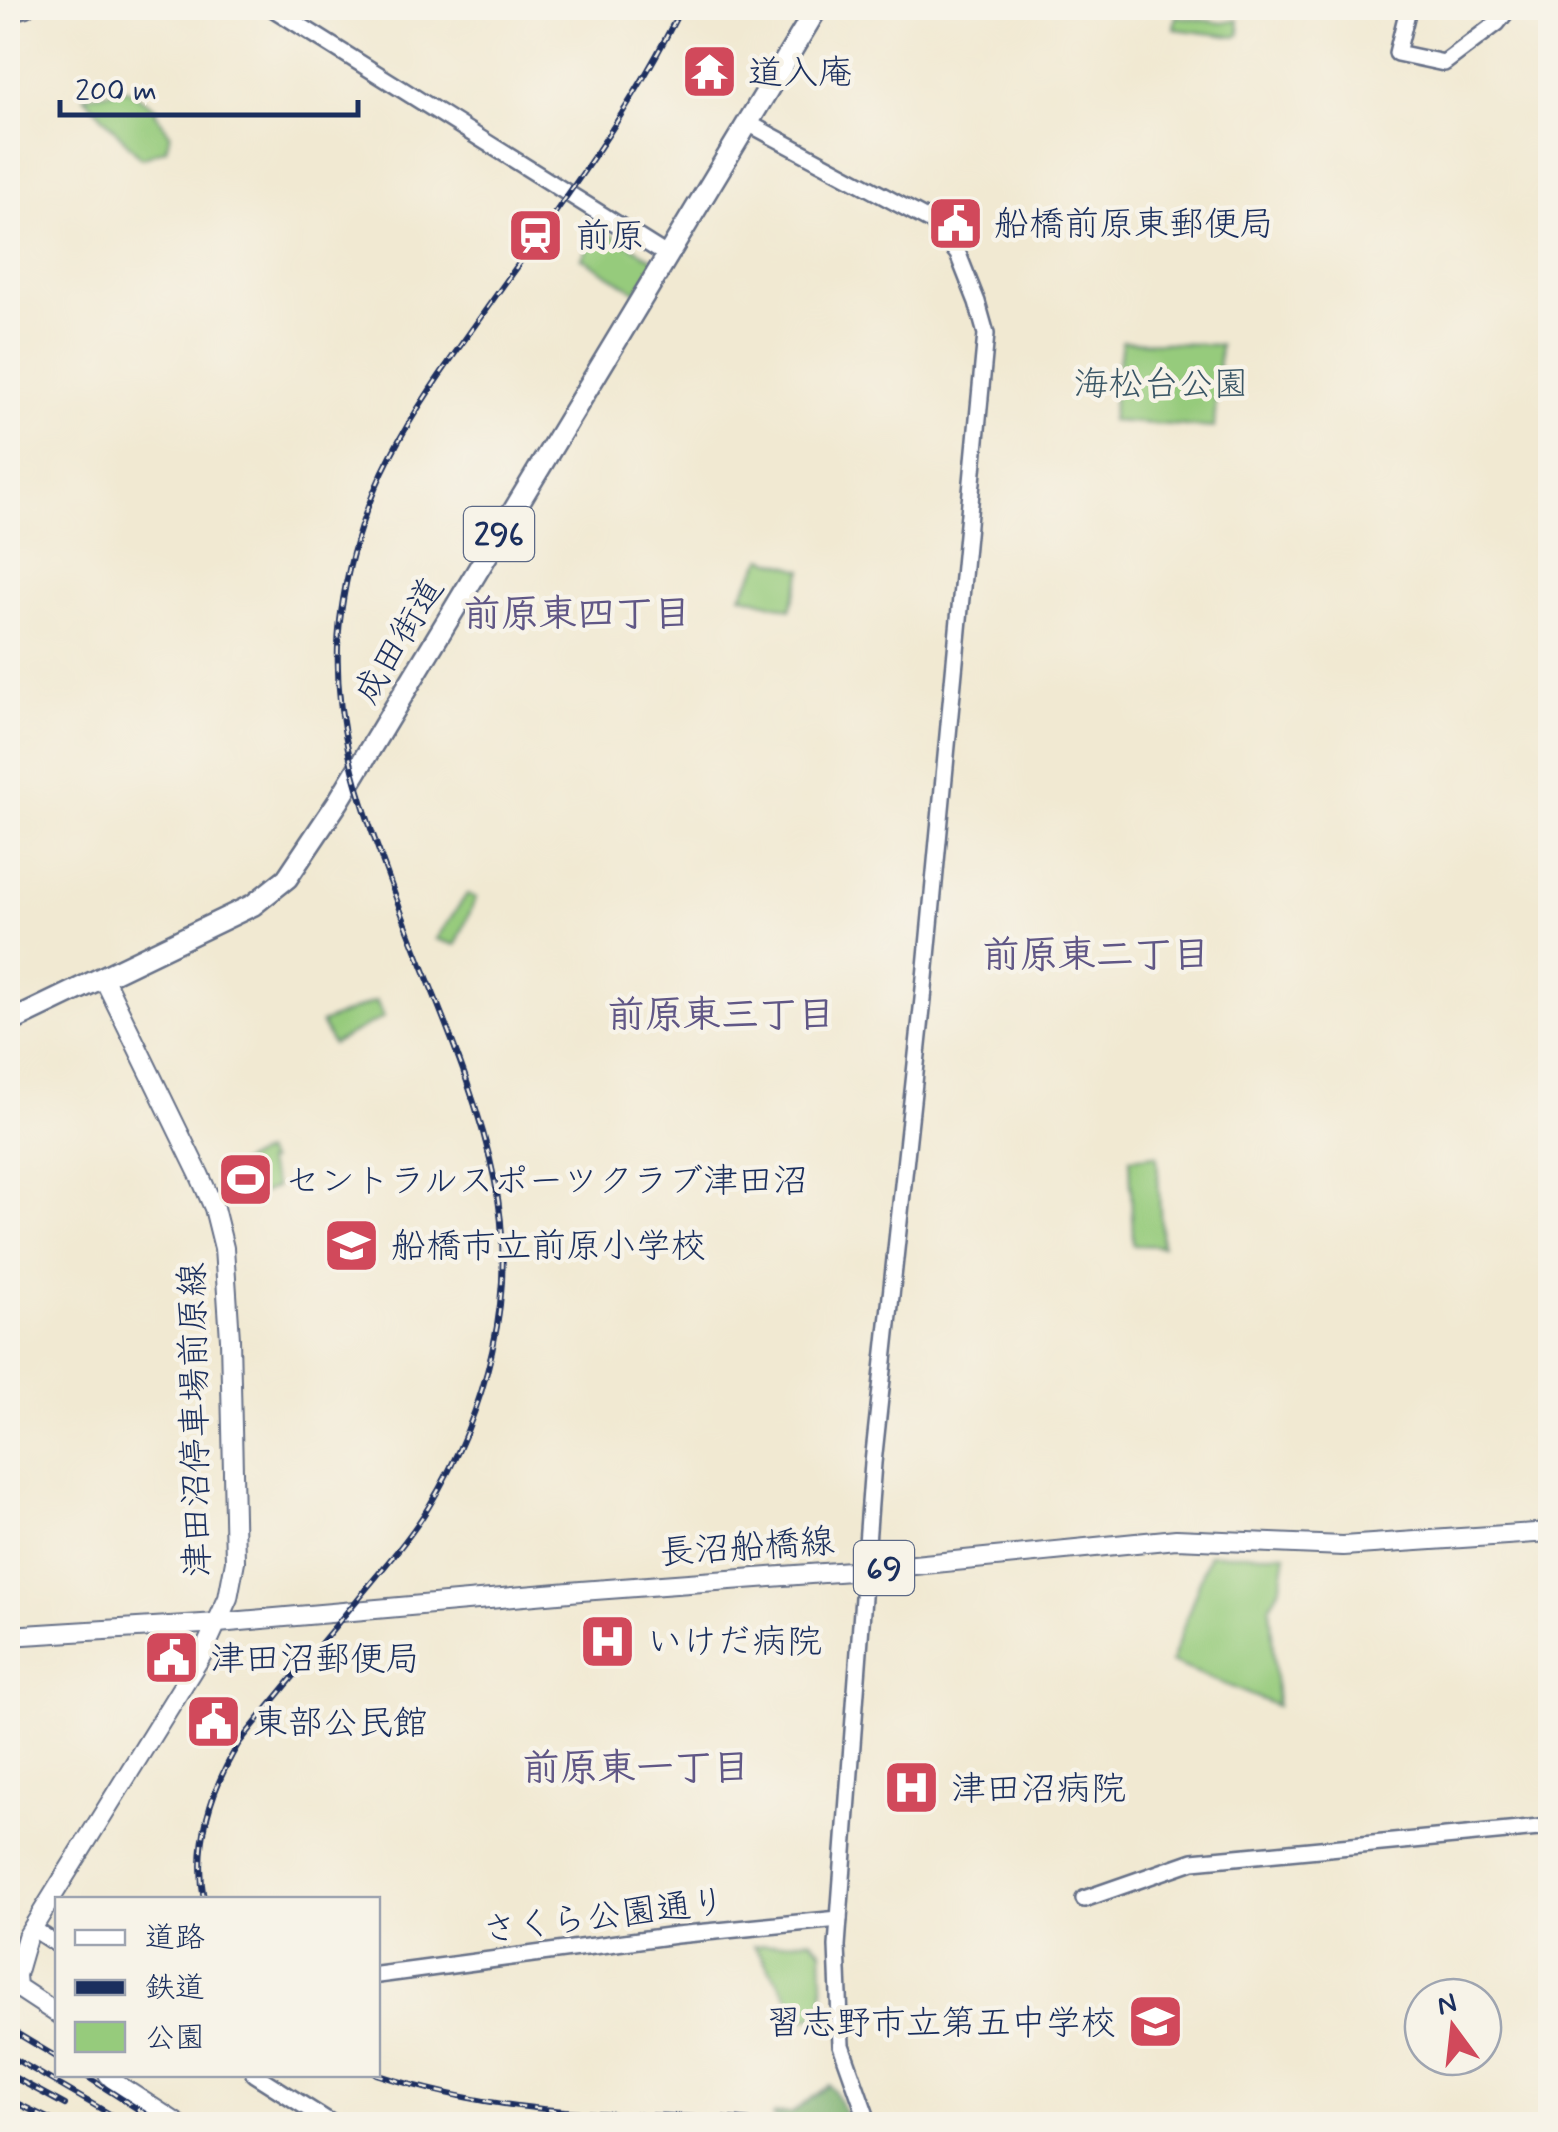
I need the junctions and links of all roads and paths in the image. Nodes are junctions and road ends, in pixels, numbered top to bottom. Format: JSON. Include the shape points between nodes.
{"nodes":[{"id":1,"x":26,"y":8,"type":"edge"},
{"id":2,"x":272,"y":8,"type":"edge"},
{"id":3,"x":817,"y":8,"type":"edge"},
{"id":4,"x":1510,"y":8,"type":"edge"},
{"id":5,"x":1408,"y":10,"type":"edge"},
{"id":6,"x":8,"y":13,"type":"edge"},
{"id":7,"x":748,"y":123,"type":"junction"},
{"id":8,"x":668,"y":256,"type":"junction"},
{"id":9,"x":104,"y":978,"type":"junction"},
{"id":10,"x":8,"y":1023,"type":"edge"},
{"id":11,"x":1550,"y":1532,"type":"edge"},
{"id":12,"x":864,"y":1570,"type":"junction"},
{"id":13,"x":218,"y":1624,"type":"junction"},
{"id":14,"x":8,"y":1636,"type":"edge"},
{"id":15,"x":1550,"y":1827,"type":"edge"},
{"id":16,"x":1084,"y":1899,"type":"dead end"},
{"id":17,"x":839,"y":1919,"type":"junction"},
{"id":18,"x":32,"y":1928,"type":"junction"},
{"id":19,"x":55,"y":1943,"type":"edge"},
{"id":20,"x":380,"y":1975,"type":"edge"},
{"id":21,"x":55,"y":2012,"type":"edge"},
{"id":22,"x":111,"y":2077,"type":"edge"},
{"id":23,"x":259,"y":2077,"type":"edge"},
{"id":24,"x":178,"y":2124,"type":"edge"},
{"id":25,"x":333,"y":2124,"type":"edge"},
{"id":26,"x":869,"y":2124,"type":"edge"}],
"edges":[{"from":1,"to":6,"type":"street"},
{"from":2,"to":8,"type":"street"},
{"from":3,"to":7,"type":"highway","name":"成田街道","number":"296"},
{"from":4,"to":5,"type":"street","via":[[1444,64],[1397,52]]},
{"from":7,"to":8,"type":"highway","name":"成田街道","number":"296"},
{"from":7,"to":12,"type":"street","via":[[932,222],[958,254],[985,330]]},
{"from":8,"to":9,"type":"highway","name":"成田街道","number":"296","via":[[288,878],[253,906]]},
{"from":9,"to":10,"type":"highway","name":"成田街道","number":"296"},
{"from":9,"to":13,"type":"main road","name":"津田沼停車場前原線","via":[[199,1174],[224,1248],[235,1541]]},
{"from":11,"to":12,"type":"main road","name":"長沼船橋線","number":"69","via":[[1343,1546],[1176,1538]]},
{"from":12,"to":13,"type":"main road","name":"長沼船橋線","number":"69"},
{"from":12,"to":17,"type":"street"},
{"from":13,"to":14,"type":"main road","name":"長沼船橋線","number":"69"},
{"from":13,"to":18,"type":"main road","name":"津田沼停車場前原線"},
{"from":15,"to":16,"type":"street","via":[[1193,1861]]},
{"from":17,"to":20,"type":"street","name":"さくら公園通り"},
{"from":17,"to":26,"type":"street","via":[[841,2045]]},
{"from":18,"to":19,"type":"street"},
{"from":18,"to":21,"type":"main road","name":"津田沼停車場前原線","via":[[17,1987]]},
{"from":22,"to":24,"type":"main road"},
{"from":23,"to":25,"type":"street"}]}
